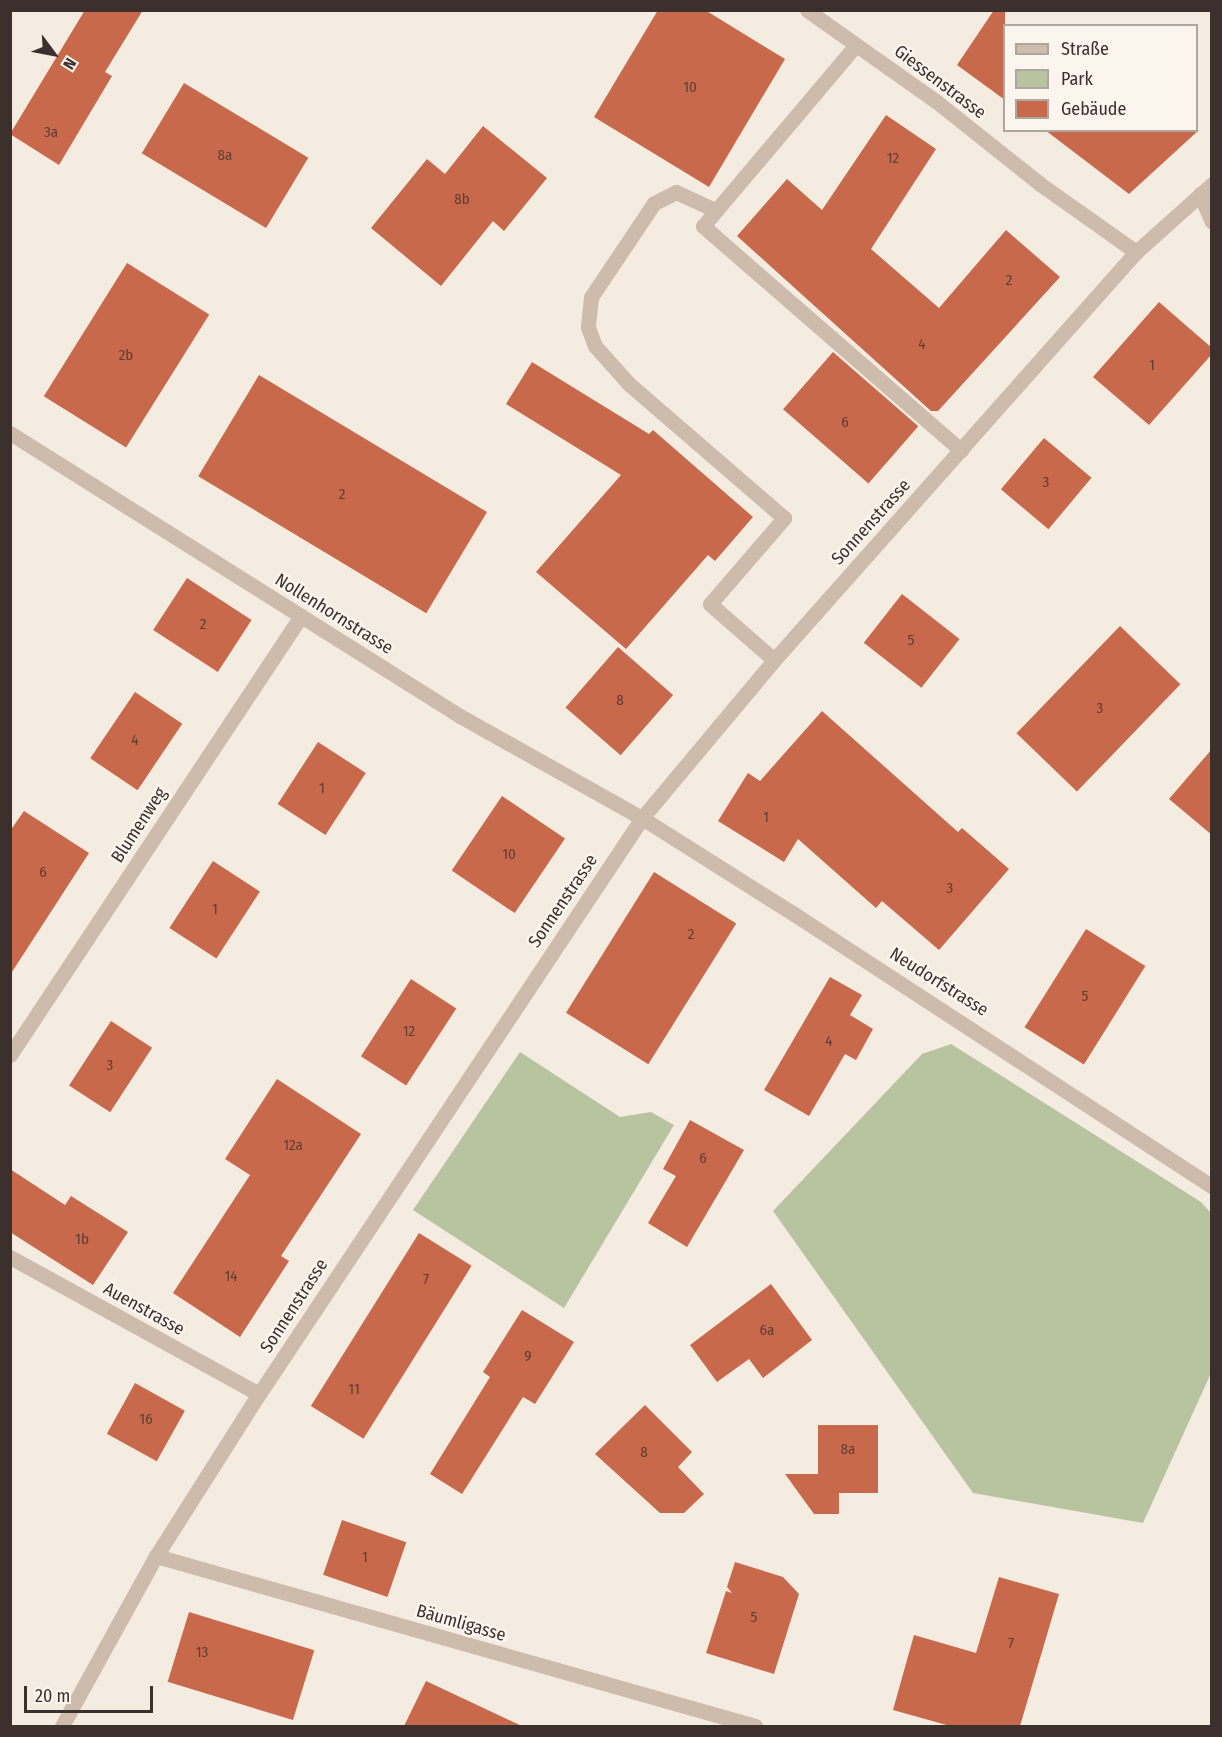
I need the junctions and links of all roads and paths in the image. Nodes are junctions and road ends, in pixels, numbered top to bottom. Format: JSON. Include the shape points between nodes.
{"nodes":[{"id":1,"x":807,"y":10,"type":"edge"},
{"id":2,"x":856,"y":45,"type":"junction"},
{"id":3,"x":1206,"y":189,"type":"edge"},
{"id":4,"x":715,"y":210,"type":"junction"},
{"id":5,"x":1212,"y":222,"type":"edge"},
{"id":6,"x":1136,"y":252,"type":"junction"},
{"id":7,"x":10,"y":433,"type":"edge"},
{"id":8,"x":961,"y":450,"type":"junction"},
{"id":9,"x":301,"y":616,"type":"junction"},
{"id":10,"x":774,"y":660,"type":"junction"},
{"id":11,"x":642,"y":818,"type":"junction"},
{"id":12,"x":10,"y":1055,"type":"edge"},
{"id":13,"x":1212,"y":1186,"type":"edge"},
{"id":14,"x":10,"y":1257,"type":"edge"},
{"id":15,"x":259,"y":1394,"type":"junction"},
{"id":16,"x":156,"y":1556,"type":"junction"},
{"id":17,"x":62,"y":1726,"type":"edge"},
{"id":18,"x":755,"y":1726,"type":"edge"}],
"edges":[{"from":1,"to":2,"type":"street","name":"Giessenstrasse"},
{"from":2,"to":4,"type":"street"},
{"from":2,"to":6,"type":"street","name":"Giessenstrasse"},
{"from":3,"to":5,"type":"street"},
{"from":3,"to":6,"type":"street","name":"Sonnenstrasse"},
{"from":4,"to":8,"type":"street","via":[[702,226]]},
{"from":4,"to":10,"type":"street","via":[[676,192],[654,202],[591,297],[588,327],[595,346],[629,384],[784,518],[710,604]]},
{"from":6,"to":8,"type":"street","name":"Sonnenstrasse"},
{"from":7,"to":9,"type":"street","name":"Nollenhornstrasse"},
{"from":8,"to":10,"type":"street","name":"Sonnenstrasse"},
{"from":9,"to":11,"type":"street","name":"Nollenhornstrasse","via":[[460,716]]},
{"from":9,"to":12,"type":"street","name":"Blumenweg"},
{"from":10,"to":11,"type":"street","name":"Sonnenstrasse"},
{"from":11,"to":13,"type":"street","name":"Neudorfstrasse","via":[[956,1016]]},
{"from":11,"to":15,"type":"street","name":"Sonnenstrasse"},
{"from":14,"to":15,"type":"street","name":"Auenstrasse"},
{"from":15,"to":16,"type":"street","name":"Sonnenstrasse"},
{"from":16,"to":17,"type":"street","name":"Sonnenstrasse"},
{"from":16,"to":18,"type":"street","name":"Bäumligasse"}]}
